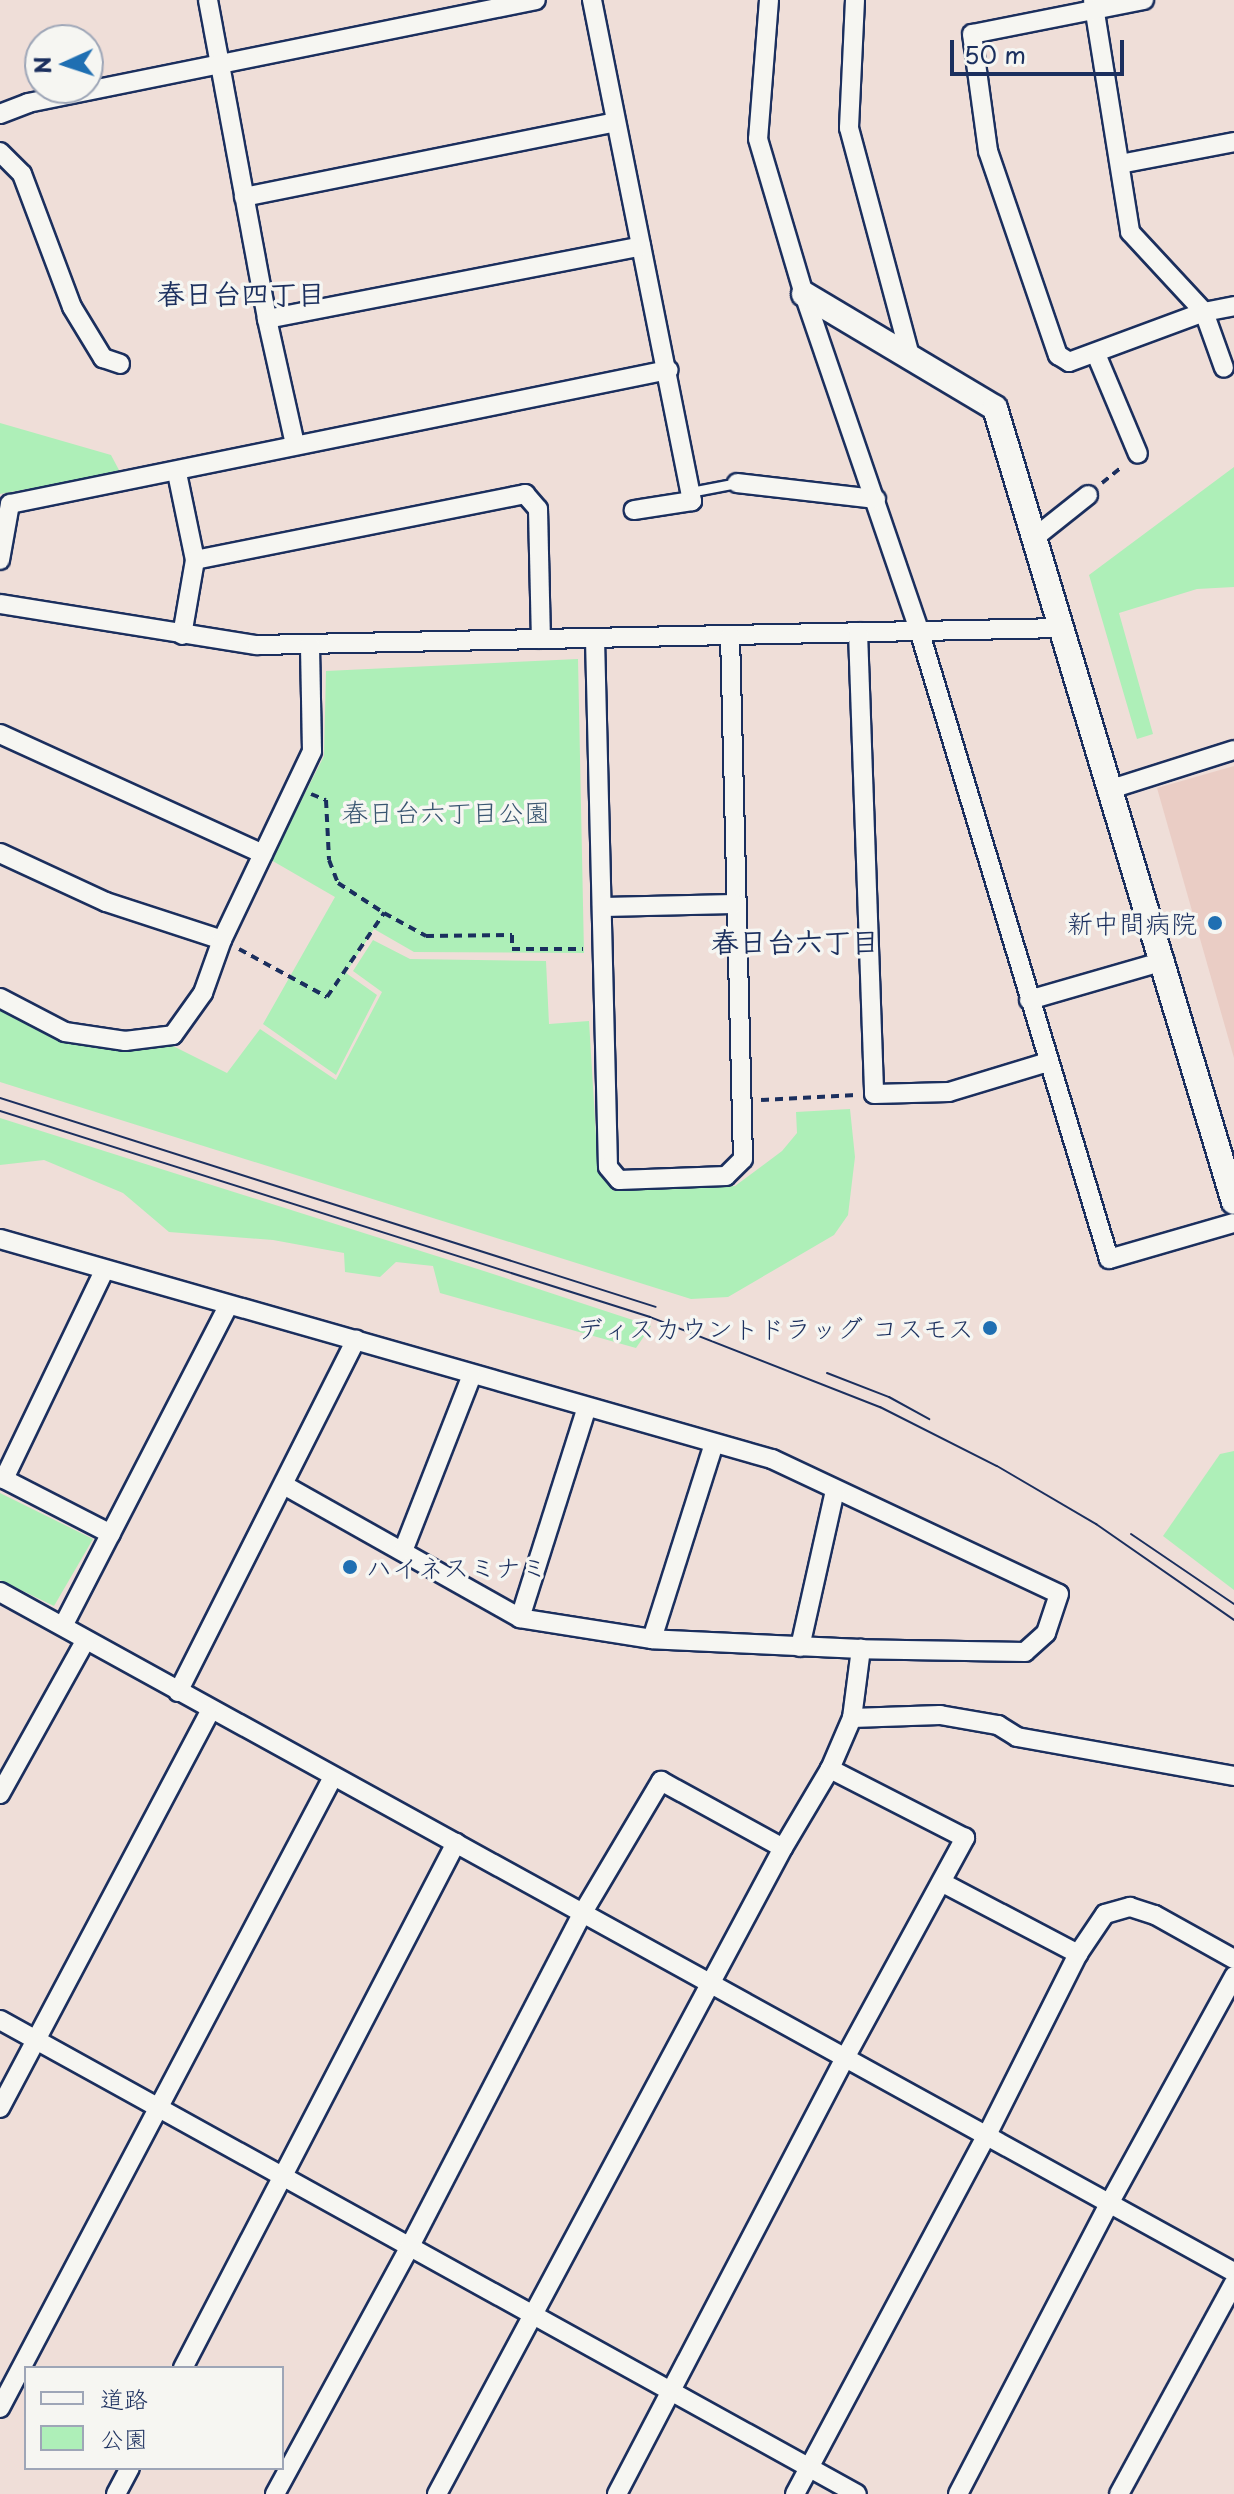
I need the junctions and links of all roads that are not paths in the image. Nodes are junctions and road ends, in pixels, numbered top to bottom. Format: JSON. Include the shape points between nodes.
{"nodes":[{"id":1,"x":208,"y":0,"type":"edge"},
{"id":2,"x":536,"y":0,"type":"edge"},
{"id":3,"x":592,"y":0,"type":"edge"},
{"id":4,"x":769,"y":0,"type":"edge"},
{"id":5,"x":855,"y":0,"type":"edge"},
{"id":6,"x":1144,"y":0,"type":"edge"},
{"id":7,"x":1094,"y":5,"type":"edge"},
{"id":8,"x":220,"y":64,"type":"junction"},
{"id":9,"x":0,"y":114,"type":"edge"},
{"id":10,"x":616,"y":122,"type":"junction"},
{"id":11,"x":1234,"y":142,"type":"edge"},
{"id":12,"x":0,"y":152,"type":"edge"},
{"id":13,"x":1120,"y":164,"type":"junction"},
{"id":14,"x":244,"y":197,"type":"junction"},
{"id":15,"x":641,"y":246,"type":"junction"},
{"id":16,"x":804,"y":294,"type":"junction"},
{"id":17,"x":1234,"y":306,"type":"edge"},
{"id":18,"x":1204,"y":312,"type":"junction"},
{"id":19,"x":267,"y":319,"type":"junction"},
{"id":20,"x":1096,"y":354,"type":"junction"},
{"id":21,"x":910,"y":356,"type":"junction"},
{"id":22,"x":120,"y":364,"type":"dead end"},
{"id":23,"x":1224,"y":368,"type":"dead end"},
{"id":24,"x":668,"y":370,"type":"junction"},
{"id":25,"x":295,"y":444,"type":"junction"},
{"id":26,"x":1138,"y":454,"type":"road end"},
{"id":27,"x":177,"y":473,"type":"junction"},
{"id":28,"x":737,"y":483,"type":"joint"},
{"id":29,"x":690,"y":492,"type":"junction"},
{"id":30,"x":1088,"y":495,"type":"road end"},
{"id":31,"x":876,"y":499,"type":"junction"},
{"id":32,"x":634,"y":510,"type":"dead end"},
{"id":33,"x":1034,"y":538,"type":"junction"},
{"id":34,"x":0,"y":560,"type":"edge"},
{"id":35,"x":195,"y":560,"type":"junction"},
{"id":36,"x":0,"y":604,"type":"edge"},
{"id":37,"x":1061,"y":628,"type":"junction"},
{"id":38,"x":919,"y":630,"type":"junction"},
{"id":39,"x":858,"y":632,"type":"junction"},
{"id":40,"x":182,"y":635,"type":"junction"},
{"id":41,"x":730,"y":636,"type":"junction"},
{"id":42,"x":541,"y":639,"type":"junction"},
{"id":43,"x":595,"y":639,"type":"junction"},
{"id":44,"x":310,"y":645,"type":"junction"},
{"id":45,"x":0,"y":734,"type":"edge"},
{"id":46,"x":1234,"y":750,"type":"edge"},
{"id":47,"x":1111,"y":789,"type":"junction"},
{"id":48,"x":0,"y":853,"type":"edge"},
{"id":49,"x":263,"y":854,"type":"junction"},
{"id":50,"x":735,"y":904,"type":"junction"},
{"id":51,"x":602,"y":907,"type":"junction"},
{"id":52,"x":222,"y":940,"type":"junction"},
{"id":53,"x":1164,"y":961,"type":"junction"},
{"id":54,"x":0,"y":998,"type":"edge"},
{"id":55,"x":1029,"y":1000,"type":"junction"},
{"id":56,"x":1048,"y":1062,"type":"junction"},
{"id":57,"x":1234,"y":1202,"type":"edge"},
{"id":58,"x":1234,"y":1223,"type":"edge"},
{"id":59,"x":0,"y":1239,"type":"edge"},
{"id":60,"x":104,"y":1271,"type":"junction"},
{"id":61,"x":228,"y":1307,"type":"junction"},
{"id":62,"x":356,"y":1339,"type":"junction"},
{"id":63,"x":472,"y":1375,"type":"junction"},
{"id":64,"x":587,"y":1407,"type":"junction"},
{"id":65,"x":714,"y":1444,"type":"junction"},
{"id":66,"x":284,"y":1485,"type":"junction"},
{"id":67,"x":835,"y":1490,"type":"junction"},
{"id":68,"x":111,"y":1534,"type":"junction"},
{"id":69,"x":403,"y":1551,"type":"junction"},
{"id":70,"x":1,"y":1594,"type":"edge"},
{"id":71,"x":520,"y":1618,"type":"junction"},
{"id":72,"x":63,"y":1626,"type":"junction"},
{"id":73,"x":652,"y":1639,"type":"junction"},
{"id":74,"x":85,"y":1641,"type":"junction"},
{"id":75,"x":800,"y":1647,"type":"junction"},
{"id":76,"x":861,"y":1649,"type":"junction"},
{"id":77,"x":178,"y":1692,"type":"junction"},
{"id":78,"x":210,"y":1711,"type":"junction"},
{"id":79,"x":852,"y":1718,"type":"junction"},
{"id":80,"x":830,"y":1769,"type":"junction"},
{"id":81,"x":1234,"y":1776,"type":"edge"},
{"id":82,"x":333,"y":1777,"type":"junction"},
{"id":83,"x":0,"y":1794,"type":"edge"},
{"id":84,"x":456,"y":1843,"type":"junction"},
{"id":85,"x":783,"y":1848,"type":"junction"},
{"id":86,"x":943,"y":1883,"type":"junction"},
{"id":87,"x":582,"y":1914,"type":"junction"},
{"id":88,"x":1078,"y":1954,"type":"junction"},
{"id":89,"x":1234,"y":1959,"type":"edge"},
{"id":90,"x":1234,"y":1976,"type":"edge"},
{"id":91,"x":711,"y":1985,"type":"junction"},
{"id":92,"x":0,"y":2020,"type":"edge"},
{"id":93,"x":36,"y":2039,"type":"junction"},
{"id":94,"x":845,"y":2058,"type":"junction"},
{"id":95,"x":0,"y":2108,"type":"edge"},
{"id":96,"x":156,"y":2109,"type":"junction"},
{"id":97,"x":988,"y":2133,"type":"junction"},
{"id":98,"x":283,"y":2178,"type":"junction"},
{"id":99,"x":1110,"y":2202,"type":"junction"},
{"id":100,"x":410,"y":2246,"type":"junction"},
{"id":101,"x":1234,"y":2272,"type":"edge"},
{"id":102,"x":1234,"y":2283,"type":"edge"},
{"id":103,"x":533,"y":2313,"type":"junction"},
{"id":104,"x":184,"y":2366,"type":"edge"},
{"id":105,"x":671,"y":2392,"type":"junction"},
{"id":106,"x":0,"y":2408,"type":"edge"},
{"id":107,"x":810,"y":2468,"type":"junction"},
{"id":108,"x":129,"y":2470,"type":"edge"},
{"id":109,"x":116,"y":2494,"type":"edge"},
{"id":110,"x":275,"y":2494,"type":"edge"},
{"id":111,"x":437,"y":2494,"type":"edge"},
{"id":112,"x":617,"y":2494,"type":"edge"},
{"id":113,"x":795,"y":2494,"type":"edge"},
{"id":114,"x":857,"y":2494,"type":"edge"},
{"id":115,"x":958,"y":2494,"type":"edge"},
{"id":116,"x":1119,"y":2494,"type":"edge"}],
"edges":[{"from":1,"to":8,"type":"street"},
{"from":2,"to":8,"type":"street"},
{"from":3,"to":10,"type":"street"},
{"from":4,"to":16,"type":"street","via":[[758,139]]},
{"from":5,"to":21,"type":"street","via":[[849,128]]},
{"from":6,"to":7,"type":"street"},
{"from":7,"to":13,"type":"street"},
{"from":7,"to":20,"type":"street","via":[[972,34],[988,151],[1058,355],[1069,362]]},
{"from":8,"to":9,"type":"street","via":[[28,103]]},
{"from":8,"to":14,"type":"street"},
{"from":10,"to":14,"type":"street"},
{"from":10,"to":15,"type":"street"},
{"from":11,"to":13,"type":"street"},
{"from":12,"to":22,"type":"street","via":[[22,174],[72,307],[103,358]]},
{"from":13,"to":18,"type":"street","via":[[1130,232]]},
{"from":14,"to":19,"type":"street"},
{"from":15,"to":19,"type":"street"},
{"from":15,"to":24,"type":"street"},
{"from":16,"to":21,"type":"street"},
{"from":16,"to":31,"type":"street"},
{"from":17,"to":18,"type":"street"},
{"from":18,"to":20,"type":"street"},
{"from":18,"to":23,"type":"street"},
{"from":19,"to":25,"type":"street"},
{"from":20,"to":26,"type":"street"},
{"from":21,"to":33,"type":"street","via":[[995,408]]},
{"from":24,"to":25,"type":"street"},
{"from":24,"to":29,"type":"street"},
{"from":25,"to":27,"type":"street"},
{"from":27,"to":34,"type":"street","via":[[10,504]]},
{"from":27,"to":35,"type":"street"},
{"from":28,"to":29,"type":"lane"},
{"from":28,"to":31,"type":"street"},
{"from":29,"to":32,"type":"street","via":[[692,501]]},
{"from":30,"to":33,"type":"street"},
{"from":31,"to":38,"type":"street"},
{"from":33,"to":37,"type":"street"},
{"from":35,"to":40,"type":"street"},
{"from":35,"to":42,"type":"street","via":[[525,494],[538,509]]},
{"from":36,"to":40,"type":"street"},
{"from":37,"to":38,"type":"street"},
{"from":37,"to":47,"type":"street"},
{"from":38,"to":39,"type":"street"},
{"from":38,"to":55,"type":"street"},
{"from":39,"to":41,"type":"street"},
{"from":39,"to":56,"type":"street","via":[[874,1094],[949,1092]]},
{"from":40,"to":44,"type":"street","via":[[257,645]]},
{"from":41,"to":43,"type":"street"},
{"from":41,"to":50,"type":"street"},
{"from":42,"to":43,"type":"street"},
{"from":42,"to":44,"type":"street"},
{"from":43,"to":51,"type":"street"},
{"from":44,"to":49,"type":"street","via":[[312,751]]},
{"from":45,"to":49,"type":"street"},
{"from":46,"to":47,"type":"street"},
{"from":47,"to":53,"type":"street"},
{"from":48,"to":52,"type":"street","via":[[106,902]]},
{"from":49,"to":52,"type":"street"},
{"from":50,"to":51,"type":"street"},
{"from":50,"to":51,"type":"street","via":[[743,1159],[726,1176],[619,1180],[608,1167]]},
{"from":52,"to":54,"type":"street","via":[[203,993],[173,1035],[125,1041],[65,1032]]},
{"from":53,"to":55,"type":"street"},
{"from":53,"to":57,"type":"street"},
{"from":55,"to":56,"type":"street"},
{"from":56,"to":58,"type":"street","via":[[1109,1259]]},
{"from":59,"to":60,"type":"street"},
{"from":60,"to":61,"type":"street"},
{"from":60,"to":68,"type":"street","via":[[4,1479]]},
{"from":61,"to":62,"type":"street"},
{"from":61,"to":68,"type":"street"},
{"from":62,"to":63,"type":"street"},
{"from":62,"to":66,"type":"street"},
{"from":63,"to":64,"type":"street"},
{"from":63,"to":69,"type":"street"},
{"from":64,"to":65,"type":"street"},
{"from":64,"to":71,"type":"street"},
{"from":65,"to":67,"type":"street","via":[[772,1459]]},
{"from":65,"to":73,"type":"street"},
{"from":66,"to":69,"type":"street"},
{"from":66,"to":77,"type":"street"},
{"from":67,"to":75,"type":"street"},
{"from":67,"to":76,"type":"street","via":[[1059,1594],[1046,1633],[1025,1652]]},
{"from":68,"to":72,"type":"street"},
{"from":69,"to":71,"type":"street"},
{"from":70,"to":72,"type":"street"},
{"from":71,"to":73,"type":"street"},
{"from":72,"to":74,"type":"street"},
{"from":73,"to":75,"type":"street"},
{"from":74,"to":77,"type":"street"},
{"from":74,"to":83,"type":"street"},
{"from":75,"to":76,"type":"street"},
{"from":76,"to":79,"type":"street"},
{"from":77,"to":78,"type":"street"},
{"from":78,"to":82,"type":"street"},
{"from":78,"to":93,"type":"street"},
{"from":79,"to":80,"type":"street"},
{"from":79,"to":81,"type":"street","via":[[940,1715],[998,1725],[1017,1737]]},
{"from":80,"to":85,"type":"street"},
{"from":80,"to":86,"type":"street","via":[[965,1838]]},
{"from":82,"to":84,"type":"street"},
{"from":82,"to":96,"type":"street"},
{"from":84,"to":87,"type":"street"},
{"from":84,"to":98,"type":"street"},
{"from":85,"to":87,"type":"street","via":[[661,1781]]},
{"from":85,"to":91,"type":"street"},
{"from":86,"to":88,"type":"street"},
{"from":86,"to":94,"type":"street"},
{"from":87,"to":91,"type":"street"},
{"from":87,"to":100,"type":"street"},
{"from":88,"to":89,"type":"street","via":[[1105,1914],[1130,1907],[1155,1915]]},
{"from":88,"to":97,"type":"street"},
{"from":90,"to":99,"type":"street"},
{"from":91,"to":94,"type":"street"},
{"from":91,"to":103,"type":"street"},
{"from":92,"to":93,"type":"street"},
{"from":93,"to":95,"type":"street"},
{"from":93,"to":96,"type":"street"},
{"from":94,"to":97,"type":"street"},
{"from":94,"to":105,"type":"street"},
{"from":96,"to":98,"type":"street"},
{"from":96,"to":106,"type":"street"},
{"from":97,"to":99,"type":"street"},
{"from":97,"to":107,"type":"street"},
{"from":98,"to":100,"type":"street"},
{"from":98,"to":104,"type":"street"},
{"from":99,"to":101,"type":"street"},
{"from":99,"to":115,"type":"street"},
{"from":100,"to":103,"type":"street"},
{"from":100,"to":110,"type":"street"},
{"from":102,"to":116,"type":"street"},
{"from":103,"to":105,"type":"street"},
{"from":103,"to":111,"type":"street"},
{"from":105,"to":107,"type":"street"},
{"from":105,"to":112,"type":"street"},
{"from":107,"to":113,"type":"street"},
{"from":107,"to":114,"type":"street"},
{"from":108,"to":109,"type":"street"}]}
